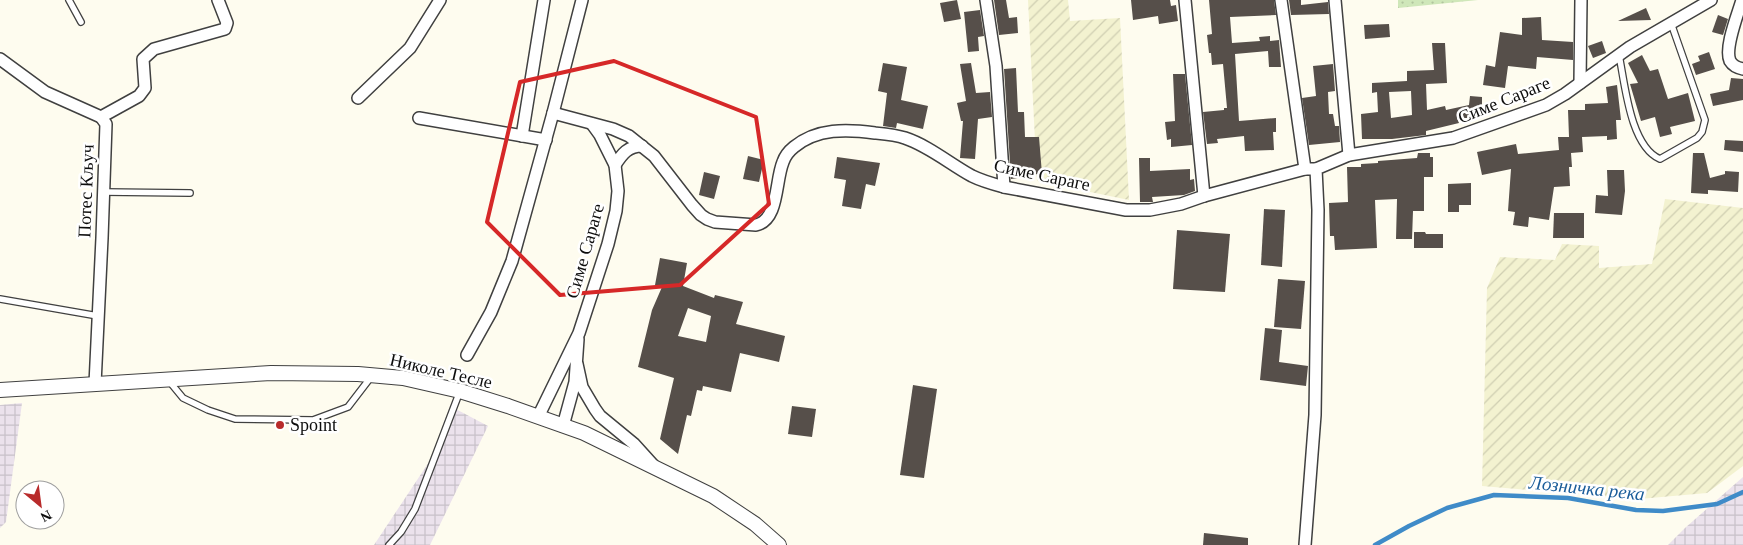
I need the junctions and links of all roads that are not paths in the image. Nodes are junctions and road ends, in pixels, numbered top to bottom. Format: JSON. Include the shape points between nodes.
{"nodes":[{"id":1,"x":69,"y":0,"type":"edge"},
{"id":2,"x":218,"y":0,"type":"edge"},
{"id":3,"x":440,"y":0,"type":"edge"},
{"id":4,"x":544,"y":0,"type":"edge"},
{"id":5,"x":582,"y":0,"type":"edge"},
{"id":6,"x":986,"y":0,"type":"edge"},
{"id":7,"x":1185,"y":0,"type":"edge"},
{"id":8,"x":1281,"y":0,"type":"edge"},
{"id":9,"x":1335,"y":0,"type":"edge"},
{"id":10,"x":1581,"y":0,"type":"edge"},
{"id":11,"x":1711,"y":0,"type":"edge"},
{"id":12,"x":1742,"y":0,"type":"edge"},
{"id":13,"x":81,"y":22,"type":"dead end"},
{"id":14,"x":1671,"y":23,"type":"junction"},
{"id":15,"x":1619,"y":55,"type":"junction"},
{"id":16,"x":0,"y":58,"type":"edge"},
{"id":17,"x":1743,"y":70,"type":"edge"},
{"id":18,"x":1580,"y":83,"type":"junction"},
{"id":19,"x":358,"y":98,"type":"dead end"},
{"id":20,"x":553,"y":113,"type":"junction"},
{"id":21,"x":101,"y":117,"type":"junction"},
{"id":22,"x":419,"y":118,"type":"dead end"},
{"id":23,"x":592,"y":124,"type":"junction"},
{"id":24,"x":522,"y":136,"type":"junction"},
{"id":25,"x":546,"y":140,"type":"junction"},
{"id":26,"x":642,"y":146,"type":"junction"},
{"id":27,"x":1349,"y":156,"type":"junction"},
{"id":28,"x":615,"y":164,"type":"junction"},
{"id":29,"x":1310,"y":169,"type":"junction"},
{"id":30,"x":1004,"y":187,"type":"junction"},
{"id":31,"x":104,"y":192,"type":"junction"},
{"id":32,"x":190,"y":193,"type":"dead end"},
{"id":33,"x":1204,"y":196,"type":"junction"},
{"id":34,"x":0,"y":299,"type":"edge"},
{"id":35,"x":98,"y":316,"type":"junction"},
{"id":36,"x":578,"y":333,"type":"junction"},
{"id":37,"x":467,"y":355,"type":"dead end"},
{"id":38,"x":577,"y":364,"type":"junction"},
{"id":39,"x":373,"y":376,"type":"junction"},
{"id":40,"x":168,"y":380,"type":"junction"},
{"id":41,"x":95,"y":384,"type":"junction"},
{"id":42,"x":0,"y":390,"type":"edge"},
{"id":43,"x":460,"y":391,"type":"junction"},
{"id":44,"x":538,"y":417,"type":"junction"},
{"id":45,"x":563,"y":426,"type":"junction"},
{"id":46,"x":655,"y":467,"type":"junction"},
{"id":47,"x":388,"y":545,"type":"edge"},
{"id":48,"x":778,"y":545,"type":"edge"},
{"id":49,"x":1304,"y":545,"type":"edge"}],
"edges":[{"from":1,"to":13,"type":"lane"},
{"from":2,"to":21,"type":"street","via":[[227,23],[225,29],[154,49],[143,59],[145,88],[140,96]]},
{"from":3,"to":19,"type":"street","via":[[410,48]]},
{"from":4,"to":24,"type":"street"},
{"from":5,"to":20,"type":"street"},
{"from":6,"to":30,"type":"street","via":[[996,66]]},
{"from":7,"to":33,"type":"street"},
{"from":8,"to":29,"type":"street"},
{"from":9,"to":27,"type":"street"},
{"from":10,"to":18,"type":"street"},
{"from":11,"to":14,"type":"street","name":"Симе Сараге"},
{"from":12,"to":17,"type":"street","via":[[1728,51],[1730,61]]},
{"from":14,"to":15,"type":"street","name":"Симе Сараге"},
{"from":14,"to":15,"type":"lane","via":[[1705,120],[1697,138],[1660,159],[1649,152],[1634,126]]},
{"from":15,"to":18,"type":"street","name":"Симе Сараге"},
{"from":16,"to":21,"type":"street","via":[[45,92]]},
{"from":18,"to":27,"type":"street","name":"Симе Сараге","via":[[1546,105],[1453,138]]},
{"from":20,"to":23,"type":"street","name":"Симе Сараге"},
{"from":20,"to":25,"type":"street"},
{"from":21,"to":31,"type":"street","name":"Потес Кључ","via":[[106,124]]},
{"from":22,"to":24,"type":"street"},
{"from":23,"to":26,"type":"street","name":"Симе Сараге","via":[[629,136]]},
{"from":23,"to":28,"type":"street","name":"Симе Сараге"},
{"from":24,"to":25,"type":"street"},
{"from":25,"to":37,"type":"street","via":[[512,261],[491,312]]},
{"from":26,"to":28,"type":"street","via":[[623,153]]},
{"from":26,"to":30,"type":"street","name":"Симе Сараге","via":[[654,156],[701,215],[716,222],[762,224],[771,214],[782,163],[787,154],[800,143],[826,132],[860,131],[905,138],[973,176]]},
{"from":27,"to":29,"type":"street","name":"Симе Сараге"},
{"from":28,"to":36,"type":"street","name":"Симе Сараге","via":[[616,211]]},
{"from":29,"to":33,"type":"street","name":"Симе Сараге"},
{"from":29,"to":49,"type":"street","via":[[1318,210],[1315,415]]},
{"from":30,"to":33,"type":"street","name":"Симе Сараге","via":[[1126,210],[1164,208]]},
{"from":31,"to":32,"type":"lane"},
{"from":31,"to":35,"type":"street","name":"Потес Кључ"},
{"from":34,"to":35,"type":"lane"},
{"from":35,"to":41,"type":"street","name":"Потес Кључ"},
{"from":36,"to":38,"type":"street"},
{"from":36,"to":44,"type":"street"},
{"from":38,"to":45,"type":"street"},
{"from":38,"to":46,"type":"street","via":[[582,387],[600,416],[634,444]]},
{"from":39,"to":40,"type":"street","name":"Николе Тесле","via":[[271,373]]},
{"from":39,"to":40,"type":"lane","via":[[348,407],[313,420],[235,419],[184,398]]},
{"from":39,"to":43,"type":"street","name":"Николе Тесле","via":[[402,378]]},
{"from":40,"to":41,"type":"street","name":"Николе Тесле"},
{"from":41,"to":42,"type":"street","name":"Николе Тесле"},
{"from":43,"to":44,"type":"street","name":"Николе Тесле"},
{"from":43,"to":47,"type":"lane","via":[[415,509],[401,532]]},
{"from":44,"to":45,"type":"street","name":"Николе Тесле"},
{"from":45,"to":46,"type":"street","name":"Николе Тесле"},
{"from":46,"to":48,"type":"street","name":"Николе Тесле","via":[[713,496],[755,524]]}]}
